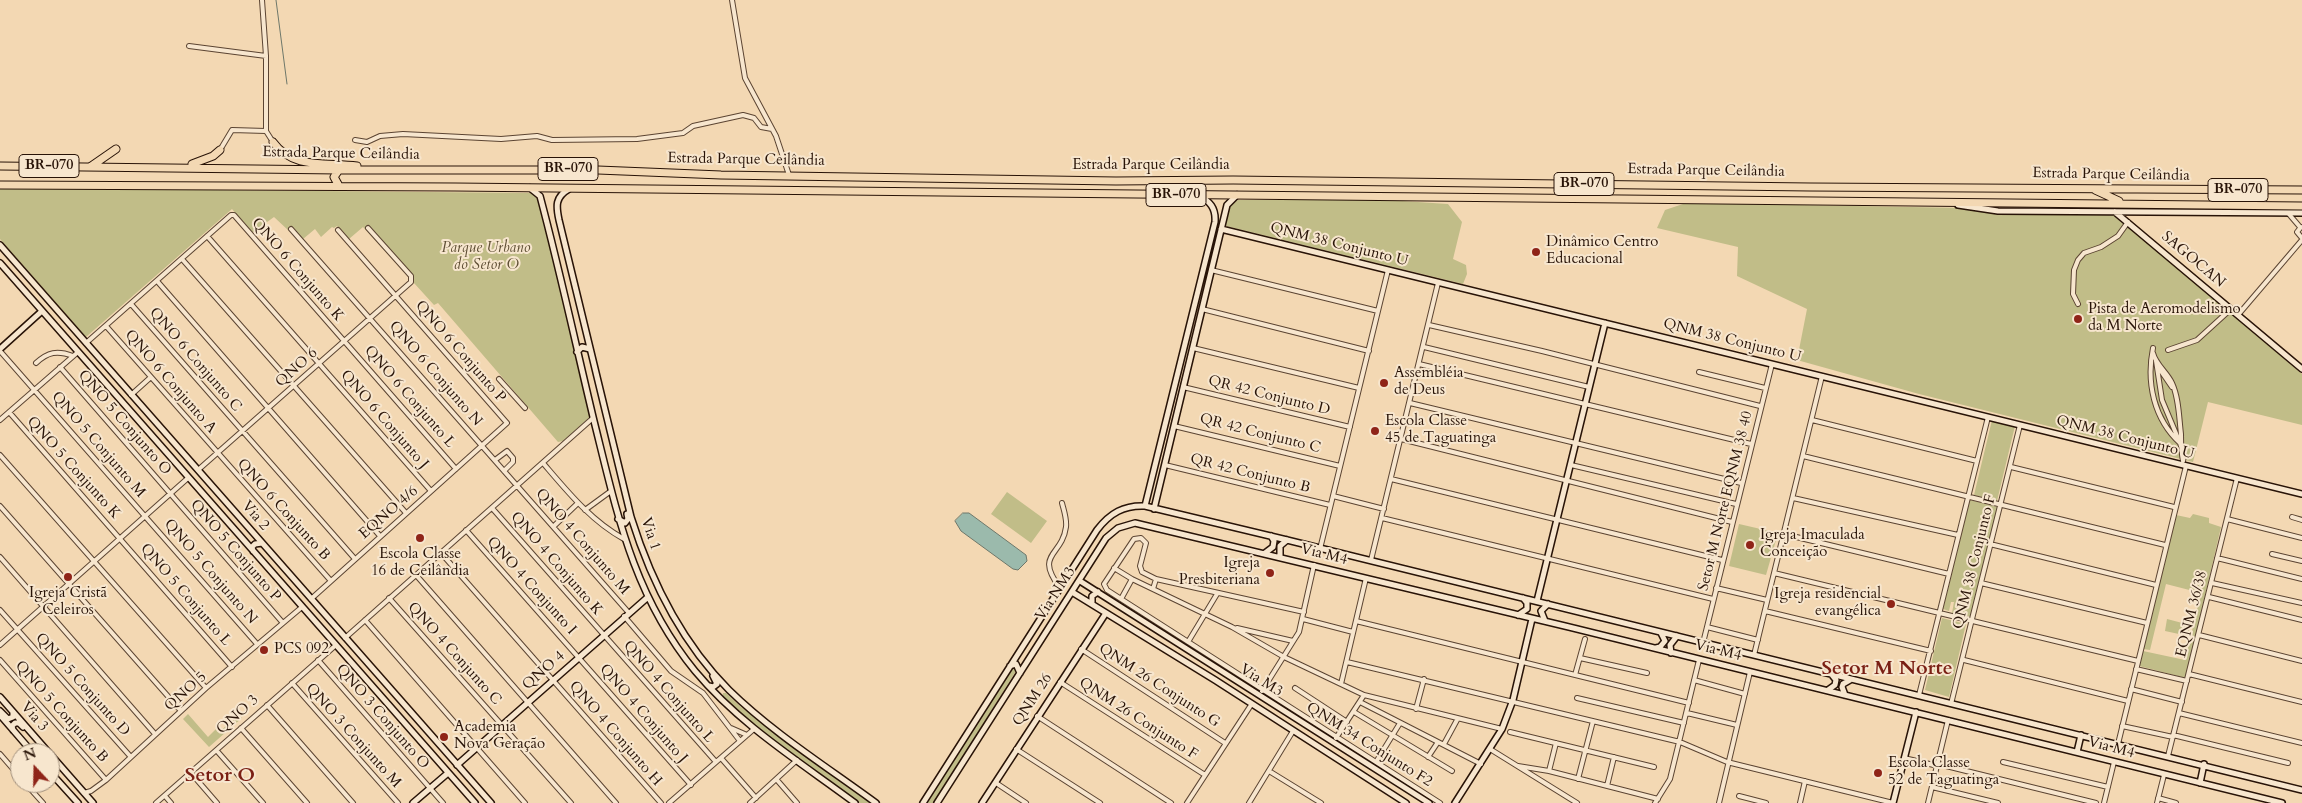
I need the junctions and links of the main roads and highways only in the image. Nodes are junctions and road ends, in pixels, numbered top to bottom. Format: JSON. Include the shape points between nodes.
{"nodes":[{"id":1,"x":273,"y":142,"type":"road end"},
{"id":2,"x":116,"y":149,"type":"dead end"},
{"id":3,"x":220,"y":150,"type":"road end"},
{"id":4,"x":0,"y":166,"type":"edge"},
{"id":5,"x":89,"y":167,"type":"junction"},
{"id":6,"x":167,"y":167,"type":"junction"},
{"id":7,"x":339,"y":170,"type":"junction"},
{"id":8,"x":369,"y":170,"type":"junction"},
{"id":9,"x":789,"y":175,"type":"junction"},
{"id":10,"x":1077,"y":180,"type":"junction"},
{"id":11,"x":1432,"y":182,"type":"junction"},
{"id":12,"x":0,"y":185,"type":"edge"},
{"id":13,"x":1737,"y":185,"type":"junction"},
{"id":14,"x":339,"y":186,"type":"junction"},
{"id":15,"x":530,"y":188,"type":"junction"},
{"id":16,"x":2090,"y":188,"type":"junction"},
{"id":17,"x":569,"y":189,"type":"junction"},
{"id":18,"x":2127,"y":189,"type":"junction"},
{"id":19,"x":784,"y":190,"type":"junction"},
{"id":20,"x":2302,"y":190,"type":"edge"},
{"id":21,"x":1076,"y":193,"type":"junction"},
{"id":22,"x":1198,"y":195,"type":"junction"},
{"id":23,"x":1237,"y":195,"type":"junction"},
{"id":24,"x":1430,"y":197,"type":"junction"},
{"id":25,"x":2108,"y":197,"type":"junction"},
{"id":26,"x":1735,"y":199,"type":"junction"},
{"id":27,"x":1945,"y":203,"type":"junction"},
{"id":28,"x":2090,"y":204,"type":"junction"},
{"id":29,"x":2131,"y":204,"type":"junction"},
{"id":30,"x":2302,"y":206,"type":"edge"},
{"id":31,"x":2114,"y":211,"type":"junction"},
{"id":32,"x":2134,"y":212,"type":"junction"},
{"id":33,"x":2302,"y":213,"type":"edge"},
{"id":34,"x":1215,"y":222,"type":"junction"},
{"id":35,"x":1223,"y":223,"type":"junction"},
{"id":36,"x":1221,"y":229,"type":"junction"},
{"id":37,"x":2137,"y":229,"type":"junction"},
{"id":38,"x":0,"y":245,"type":"edge"},
{"id":39,"x":0,"y":263,"type":"edge"},
{"id":40,"x":37,"y":288,"type":"junction"},
{"id":41,"x":29,"y":295,"type":"junction"},
{"id":42,"x":42,"y":311,"type":"junction"},
{"id":43,"x":1605,"y":323,"type":"junction"},
{"id":44,"x":590,"y":349,"type":"junction"},
{"id":45,"x":0,"y":350,"type":"edge"},
{"id":46,"x":577,"y":352,"type":"junction"},
{"id":47,"x":2302,"y":369,"type":"edge"},
{"id":48,"x":136,"y":401,"type":"junction"},
{"id":49,"x":126,"y":408,"type":"junction"},
{"id":50,"x":143,"y":409,"type":"junction"},
{"id":51,"x":134,"y":416,"type":"junction"},
{"id":52,"x":1151,"y":480,"type":"junction"},
{"id":53,"x":1160,"y":483,"type":"junction"},
{"id":54,"x":623,"y":485,"type":"junction"},
{"id":55,"x":2302,"y":494,"type":"edge"},
{"id":56,"x":1144,"y":506,"type":"junction"},
{"id":57,"x":1154,"y":508,"type":"junction"},
{"id":58,"x":618,"y":519,"type":"junction"},
{"id":59,"x":254,"y":533,"type":"junction"},
{"id":60,"x":1271,"y":536,"type":"junction"},
{"id":61,"x":243,"y":540,"type":"junction"},
{"id":62,"x":1287,"y":540,"type":"junction"},
{"id":63,"x":262,"y":543,"type":"junction"},
{"id":64,"x":1089,"y":543,"type":"junction"},
{"id":65,"x":253,"y":551,"type":"junction"},
{"id":66,"x":1098,"y":552,"type":"junction"},
{"id":67,"x":1265,"y":553,"type":"junction"},
{"id":68,"x":1280,"y":557,"type":"junction"},
{"id":69,"x":1078,"y":560,"type":"junction"},
{"id":70,"x":1089,"y":565,"type":"junction"},
{"id":71,"x":1080,"y":580,"type":"junction"},
{"id":72,"x":1072,"y":592,"type":"junction"},
{"id":73,"x":1098,"y":592,"type":"junction"},
{"id":74,"x":648,"y":597,"type":"junction"},
{"id":75,"x":1522,"y":597,"type":"junction"},
{"id":76,"x":1537,"y":601,"type":"junction"},
{"id":77,"x":1092,"y":604,"type":"junction"},
{"id":78,"x":1549,"y":604,"type":"junction"},
{"id":79,"x":1106,"y":612,"type":"junction"},
{"id":80,"x":1518,"y":615,"type":"junction"},
{"id":81,"x":1532,"y":619,"type":"junction"},
{"id":82,"x":1545,"y":622,"type":"junction"},
{"id":83,"x":1660,"y":632,"type":"junction"},
{"id":84,"x":1678,"y":636,"type":"junction"},
{"id":85,"x":1655,"y":648,"type":"junction"},
{"id":86,"x":1019,"y":652,"type":"junction"},
{"id":87,"x":1671,"y":652,"type":"junction"},
{"id":88,"x":699,"y":656,"type":"junction"},
{"id":89,"x":1029,"y":660,"type":"junction"},
{"id":90,"x":1010,"y":666,"type":"junction"},
{"id":91,"x":1221,"y":671,"type":"junction"},
{"id":92,"x":1020,"y":673,"type":"junction"},
{"id":93,"x":1832,"y":675,"type":"junction"},
{"id":94,"x":1853,"y":679,"type":"junction"},
{"id":95,"x":1216,"y":680,"type":"junction"},
{"id":96,"x":708,"y":685,"type":"junction"},
{"id":97,"x":393,"y":690,"type":"junction"},
{"id":98,"x":1825,"y":690,"type":"junction"},
{"id":99,"x":1845,"y":695,"type":"junction"},
{"id":100,"x":0,"y":697,"type":"edge"},
{"id":101,"x":383,"y":698,"type":"junction"},
{"id":102,"x":720,"y":698,"type":"junction"},
{"id":103,"x":402,"y":701,"type":"junction"},
{"id":104,"x":392,"y":708,"type":"junction"},
{"id":105,"x":752,"y":710,"type":"junction"},
{"id":106,"x":0,"y":711,"type":"edge"},
{"id":107,"x":13,"y":712,"type":"junction"},
{"id":108,"x":1916,"y":712,"type":"junction"},
{"id":109,"x":0,"y":716,"type":"edge"},
{"id":110,"x":13,"y":730,"type":"junction"},
{"id":111,"x":2081,"y":735,"type":"junction"},
{"id":112,"x":1302,"y":737,"type":"junction"},
{"id":113,"x":24,"y":743,"type":"edge"},
{"id":114,"x":37,"y":743,"type":"edge"},
{"id":115,"x":40,"y":743,"type":"edge"},
{"id":116,"x":1341,"y":746,"type":"junction"},
{"id":117,"x":2077,"y":752,"type":"junction"},
{"id":118,"x":2204,"y":764,"type":"junction"},
{"id":119,"x":60,"y":765,"type":"edge"},
{"id":120,"x":458,"y":765,"type":"junction"},
{"id":121,"x":448,"y":773,"type":"junction"},
{"id":122,"x":60,"y":783,"type":"edge"},
{"id":123,"x":2200,"y":783,"type":"junction"},
{"id":124,"x":2302,"y":790,"type":"edge"},
{"id":125,"x":1398,"y":798,"type":"junction"},
{"id":126,"x":78,"y":803,"type":"edge"},
{"id":127,"x":93,"y":803,"type":"edge"},
{"id":128,"x":413,"y":803,"type":"edge"},
{"id":129,"x":475,"y":803,"type":"edge"},
{"id":130,"x":491,"y":803,"type":"edge"},
{"id":131,"x":855,"y":803,"type":"edge"},
{"id":132,"x":876,"y":803,"type":"edge"},
{"id":133,"x":923,"y":803,"type":"edge"},
{"id":134,"x":937,"y":803,"type":"edge"},
{"id":135,"x":982,"y":803,"type":"edge"},
{"id":136,"x":1406,"y":803,"type":"edge"},
{"id":137,"x":1424,"y":803,"type":"edge"},
{"id":138,"x":1429,"y":803,"type":"edge"},
{"id":139,"x":1455,"y":803,"type":"edge"},
{"id":140,"x":1893,"y":803,"type":"edge"},
{"id":141,"x":2282,"y":803,"type":"edge"}],
"edges":[{"from":1,"to":8,"type":"highway","via":[[279,151],[296,161],[360,166]]},
{"from":2,"to":5,"type":"highway"},
{"from":3,"to":6,"type":"highway","via":[[196,163]]},
{"from":4,"to":5,"type":"highway","name":"Estrada Parque Ceilândia","number":"BR-070"},
{"from":5,"to":6,"type":"highway","name":"Estrada Parque Ceilândia","number":"BR-070"},
{"from":6,"to":7,"type":"highway","name":"Estrada Parque Ceilândia","number":"BR-070"},
{"from":7,"to":8,"type":"highway","name":"Estrada Parque Ceilândia","number":"BR-070"},
{"from":7,"to":14,"type":"highway","via":[[334,177]]},
{"from":8,"to":9,"type":"highway","name":"Estrada Parque Ceilândia","number":"BR-070","via":[[598,170]]},
{"from":9,"to":10,"type":"highway","name":"Estrada Parque Ceilândia","number":"BR-070"},
{"from":9,"to":19,"type":"highway","via":[[792,185]]},
{"from":10,"to":11,"type":"highway","name":"Estrada Parque Ceilândia","number":"BR-070"},
{"from":10,"to":21,"type":"highway","via":[[1072,183]]},
{"from":11,"to":13,"type":"highway","name":"Estrada Parque Ceilândia","number":"BR-070"},
{"from":11,"to":24,"type":"highway","via":[[1439,189]]},
{"from":12,"to":14,"type":"highway","name":"Estrada Parque Ceilândia","number":"BR-070"},
{"from":13,"to":16,"type":"highway","name":"Estrada Parque Ceilândia","number":"BR-070"},
{"from":13,"to":26,"type":"highway","via":[[1730,190]]},
{"from":14,"to":15,"type":"highway","name":"Estrada Parque Ceilândia","number":"BR-070"},
{"from":15,"to":17,"type":"highway","name":"Estrada Parque Ceilândia","number":"BR-070"},
{"from":15,"to":46,"type":"main road","name":"Via 1","via":[[540,196]]},
{"from":16,"to":18,"type":"highway","name":"Estrada Parque Ceilândia","number":"BR-070"},
{"from":16,"to":25,"type":"highway"},
{"from":17,"to":19,"type":"highway","name":"Estrada Parque Ceilândia","number":"BR-070"},
{"from":17,"to":44,"type":"main road","name":"Via 1","via":[[559,196],[557,208]]},
{"from":18,"to":20,"type":"highway","name":"Estrada Parque Ceilândia","number":"BR-070"},
{"from":18,"to":25,"type":"highway"},
{"from":19,"to":21,"type":"highway","name":"Estrada Parque Ceilândia","number":"BR-070"},
{"from":21,"to":22,"type":"highway","name":"Estrada Parque Ceilândia","number":"BR-070"},
{"from":22,"to":23,"type":"highway","name":"Estrada Parque Ceilândia","number":"BR-070"},
{"from":22,"to":34,"type":"main road","via":[[1214,209]]},
{"from":23,"to":24,"type":"highway","name":"Estrada Parque Ceilândia","number":"BR-070"},
{"from":23,"to":35,"type":"main road","via":[[1228,202]]},
{"from":24,"to":26,"type":"highway","name":"Estrada Parque Ceilândia","number":"BR-070"},
{"from":25,"to":28,"type":"highway"},
{"from":25,"to":29,"type":"highway"},
{"from":26,"to":27,"type":"highway","name":"Estrada Parque Ceilândia","number":"BR-070"},
{"from":27,"to":28,"type":"highway","name":"Estrada Parque Ceilândia","number":"BR-070"},
{"from":27,"to":31,"type":"main road","via":[[1998,211]]},
{"from":28,"to":29,"type":"highway","name":"Estrada Parque Ceilândia","number":"BR-070"},
{"from":29,"to":30,"type":"highway","name":"Estrada Parque Ceilândia","number":"BR-070"},
{"from":31,"to":32,"type":"main road"},
{"from":31,"to":37,"type":"main road","name":"SAGOCAN"},
{"from":32,"to":33,"type":"main road"},
{"from":32,"to":37,"type":"main road","via":[[2132,220]]},
{"from":34,"to":35,"type":"main road","via":[[1220,220]]},
{"from":34,"to":52,"type":"main road"},
{"from":35,"to":36,"type":"main road"},
{"from":36,"to":43,"type":"main road","name":"QNM 38 Conjunto U"},
{"from":36,"to":53,"type":"main road"},
{"from":37,"to":47,"type":"main road","name":"SAGOCAN"},
{"from":38,"to":40,"type":"main road","name":"Via 2"},
{"from":39,"to":41,"type":"main road","name":"Via 2"},
{"from":40,"to":41,"type":"main road","via":[[31,289]]},
{"from":40,"to":48,"type":"main road","name":"Via 2"},
{"from":41,"to":42,"type":"main road","name":"Via 2"},
{"from":42,"to":45,"type":"main road"},
{"from":42,"to":49,"type":"main road","name":"Via 2"},
{"from":43,"to":55,"type":"main road","name":"QNM 38 Conjunto U"},
{"from":43,"to":76,"type":"main road"},
{"from":44,"to":46,"type":"main road","via":[[582,347]]},
{"from":44,"to":54,"type":"main road","name":"Via 1"},
{"from":46,"to":58,"type":"main road","name":"Via 1"},
{"from":48,"to":49,"type":"main road","via":[[135,405]]},
{"from":48,"to":50,"type":"main road","name":"Via 2"},
{"from":49,"to":51,"type":"main road","name":"Via 2"},
{"from":50,"to":51,"type":"main road"},
{"from":50,"to":59,"type":"main road","name":"Via 2"},
{"from":51,"to":61,"type":"main road","name":"Via 2"},
{"from":52,"to":53,"type":"main road"},
{"from":52,"to":56,"type":"main road"},
{"from":53,"to":57,"type":"main road"},
{"from":54,"to":58,"type":"main road","via":[[621,492],[628,520],[623,524]]},
{"from":54,"to":88,"type":"main road","name":"Via 1","via":[[642,554],[676,623]]},
{"from":56,"to":57,"type":"main road","name":"Via NM3"},
{"from":56,"to":64,"type":"main road","name":"Via NM3","via":[[1116,511],[1102,522]]},
{"from":57,"to":60,"type":"main road","name":"Via M4"},
{"from":58,"to":74,"type":"main road","name":"Via 1"},
{"from":59,"to":61,"type":"main road","via":[[250,539]]},
{"from":59,"to":63,"type":"main road","name":"Via 2"},
{"from":60,"to":62,"type":"main road","name":"Via M4"},
{"from":60,"to":67,"type":"main road","via":[[1273,547]]},
{"from":61,"to":65,"type":"main road","name":"Via 2"},
{"from":62,"to":68,"type":"main road","via":[[1280,546]]},
{"from":62,"to":75,"type":"main road","name":"Via M4"},
{"from":63,"to":65,"type":"main road","via":[[255,544]]},
{"from":63,"to":97,"type":"main road","name":"Via 2"},
{"from":64,"to":66,"type":"main road","via":[[1092,550]]},
{"from":64,"to":69,"type":"main road","name":"Via NM3"},
{"from":65,"to":101,"type":"main road","name":"Via 2"},
{"from":66,"to":67,"type":"main road","name":"Via NM3","via":[[1115,530],[1140,523]]},
{"from":66,"to":70,"type":"main road","name":"Via NM3"},
{"from":67,"to":68,"type":"main road","name":"Via M4"},
{"from":68,"to":80,"type":"main road","name":"Via M4"},
{"from":69,"to":70,"type":"main road","via":[[1085,559]]},
{"from":69,"to":86,"type":"main road","name":"Via NM3"},
{"from":70,"to":71,"type":"main road","name":"Via NM3"},
{"from":71,"to":72,"type":"main road","name":"Via NM3"},
{"from":71,"to":73,"type":"main road","name":"Via M3"},
{"from":72,"to":77,"type":"main road"},
{"from":72,"to":89,"type":"main road","name":"Via NM3"},
{"from":73,"to":77,"type":"main road","via":[[1092,596]]},
{"from":73,"to":91,"type":"main road","name":"Via M3"},
{"from":74,"to":96,"type":"main road","name":"Via 1","via":[[673,640]]},
{"from":74,"to":120,"type":"main road","name":"QNO 4"},
{"from":75,"to":76,"type":"main road","name":"Via M4"},
{"from":75,"to":80,"type":"main road","via":[[1527,609]]},
{"from":76,"to":78,"type":"main road","name":"Via M4"},
{"from":77,"to":79,"type":"main road"},
{"from":78,"to":82,"type":"main road","via":[[1541,611]]},
{"from":78,"to":83,"type":"main road","name":"Via M4"},
{"from":79,"to":95,"type":"main road","name":"Via M3"},
{"from":79,"to":135,"type":"main road","name":"QNM 26"},
{"from":80,"to":81,"type":"main road","name":"Via M4"},
{"from":81,"to":82,"type":"main road","name":"Via M4"},
{"from":81,"to":139,"type":"main road","via":[[1513,700],[1502,729]]},
{"from":82,"to":85,"type":"main road","name":"Via M4"},
{"from":83,"to":84,"type":"main road","name":"Via M4"},
{"from":83,"to":85,"type":"main road","via":[[1665,641],[1660,648]]},
{"from":84,"to":87,"type":"main road","via":[[1670,645]]},
{"from":84,"to":93,"type":"main road","name":"Via M4"},
{"from":85,"to":87,"type":"main road","name":"Via M4"},
{"from":86,"to":89,"type":"main road","via":[[1020,657]]},
{"from":86,"to":90,"type":"main road","name":"Via NM3"},
{"from":87,"to":98,"type":"main road","name":"Via M4"},
{"from":88,"to":96,"type":"main road","via":[[717,681],[715,687]]},
{"from":88,"to":105,"type":"main road","name":"Via 1"},
{"from":89,"to":92,"type":"main road","name":"Via NM3"},
{"from":90,"to":92,"type":"main road","via":[[1016,664]]},
{"from":90,"to":133,"type":"main road","name":"Via NM3"},
{"from":91,"to":95,"type":"main road","via":[[1215,673]]},
{"from":91,"to":116,"type":"main road","name":"Via M3","via":[[1261,693]]},
{"from":92,"to":134,"type":"main road","name":"Via NM3"},
{"from":93,"to":94,"type":"main road","name":"Via M4"},
{"from":93,"to":98,"type":"main road","via":[[1835,685]]},
{"from":94,"to":99,"type":"main road","via":[[1843,684]]},
{"from":94,"to":111,"type":"main road","name":"Via M4"},
{"from":95,"to":112,"type":"main road","name":"Via M3"},
{"from":96,"to":102,"type":"main road","name":"Via 1"},
{"from":97,"to":101,"type":"main road","via":[[391,698]]},
{"from":97,"to":103,"type":"main road","name":"Via 2"},
{"from":98,"to":99,"type":"main road","name":"Via M4"},
{"from":99,"to":108,"type":"main road","name":"Via M4"},
{"from":100,"to":107,"type":"main road","name":"Via 3"},
{"from":101,"to":104,"type":"main road","name":"Via 2"},
{"from":102,"to":105,"type":"main road","via":[[720,692],[727,691],[742,706]]},
{"from":102,"to":131,"type":"main road","name":"Via 1","via":[[754,729]]},
{"from":103,"to":104,"type":"main road"},
{"from":103,"to":120,"type":"main road","name":"Via 2"},
{"from":104,"to":121,"type":"main road","name":"Via 2"},
{"from":105,"to":132,"type":"main road","name":"Via 1"},
{"from":106,"to":107,"type":"main road","via":[[10,719]]},
{"from":107,"to":115,"type":"main road","name":"Via 3"},
{"from":108,"to":117,"type":"main road","name":"Via M4"},
{"from":108,"to":140,"type":"main road"},
{"from":109,"to":110,"type":"main road","name":"Via 3"},
{"from":110,"to":113,"type":"main road","name":"Via 3"},
{"from":110,"to":114,"type":"main road","via":[[14,724],[20,723]]},
{"from":111,"to":117,"type":"main road"},
{"from":111,"to":118,"type":"main road","name":"Via M4"},
{"from":112,"to":116,"type":"main road","via":[[1337,755],[1342,752]]},
{"from":112,"to":125,"type":"main road"},
{"from":116,"to":138,"type":"main road","name":"Via M3"},
{"from":117,"to":123,"type":"main road","name":"Via M4"},
{"from":118,"to":123,"type":"main road"},
{"from":118,"to":124,"type":"main road","name":"Via M4"},
{"from":119,"to":127,"type":"main road","name":"Via 3"},
{"from":120,"to":130,"type":"main road","name":"Via 2"},
{"from":121,"to":128,"type":"main road"},
{"from":121,"to":129,"type":"main road","name":"Via 2"},
{"from":122,"to":126,"type":"main road"},
{"from":123,"to":141,"type":"main road","name":"Via M4"},
{"from":125,"to":136,"type":"main road"},
{"from":125,"to":137,"type":"main road","via":[[1402,788]]}]}
